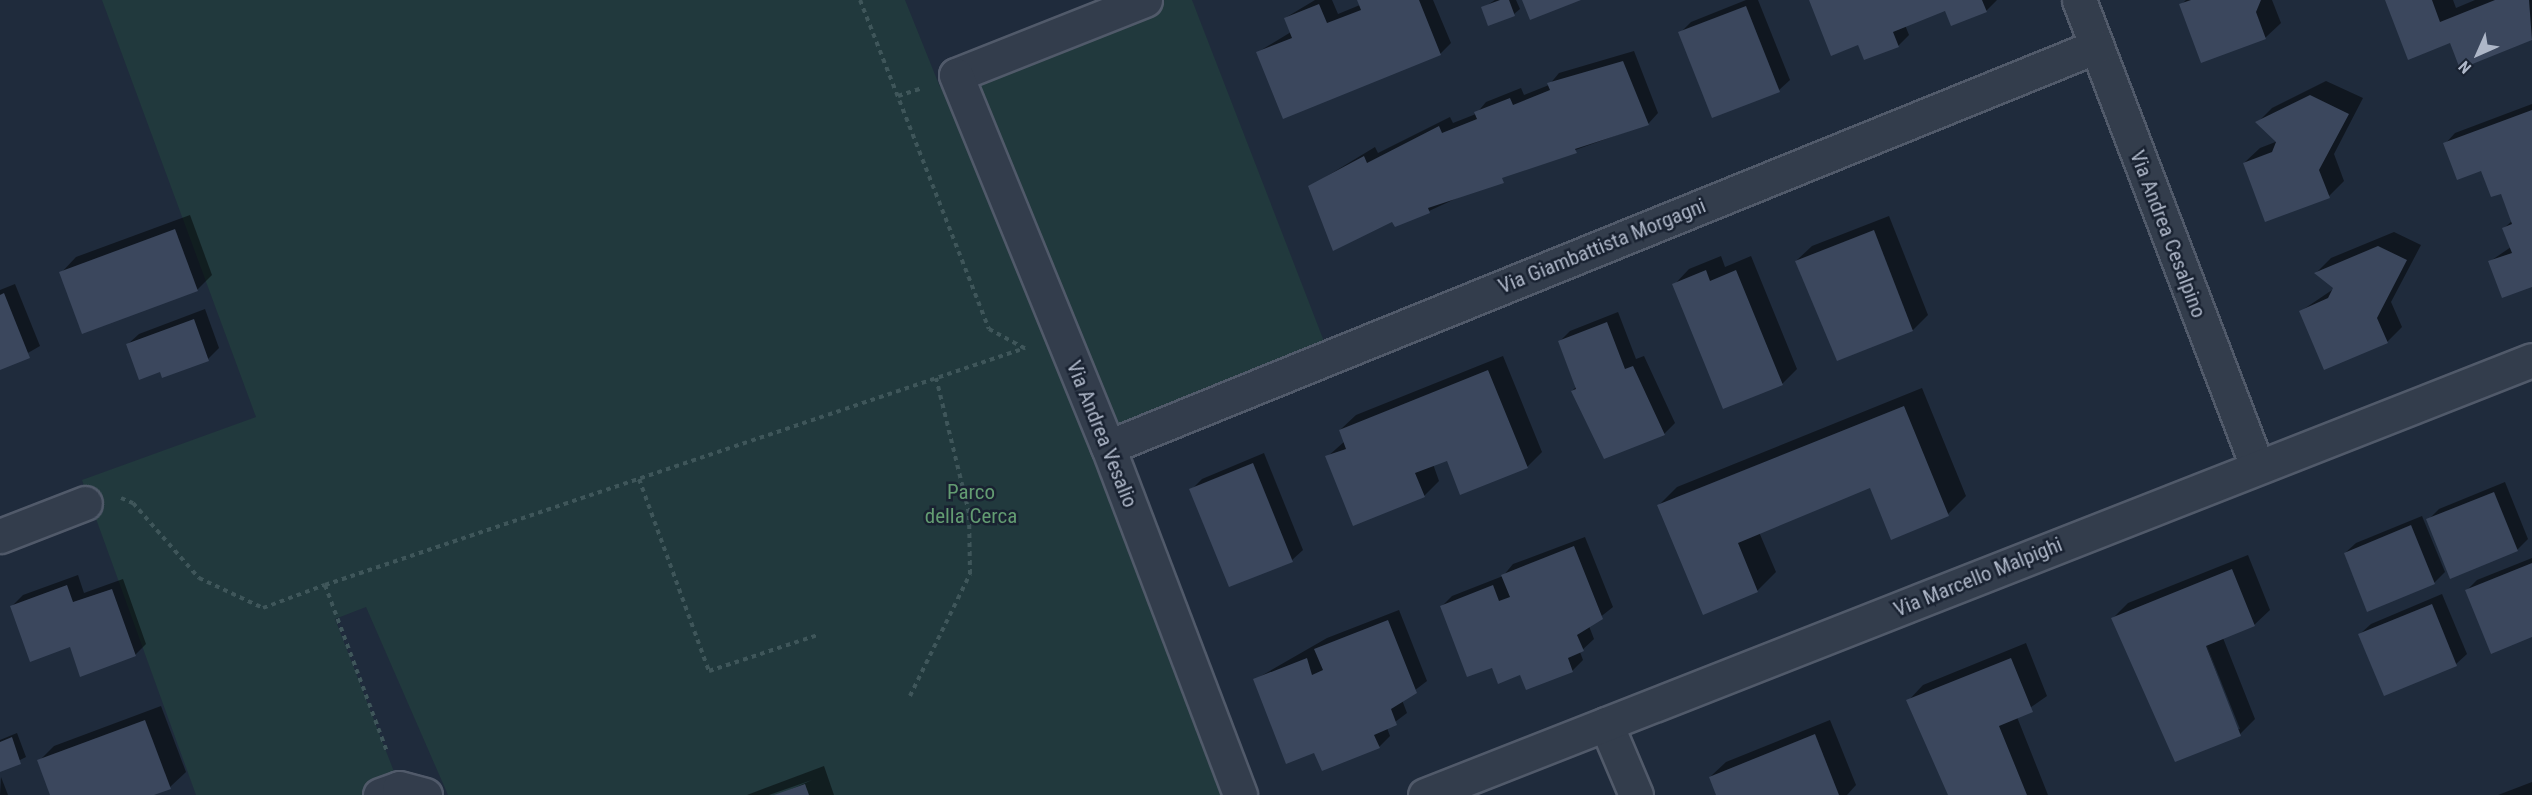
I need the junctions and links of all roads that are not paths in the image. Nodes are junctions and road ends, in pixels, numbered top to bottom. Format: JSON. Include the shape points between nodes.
{"nodes":[{"id":1,"x":1145,"y":0,"type":"edge"},
{"id":2,"x":2079,"y":0,"type":"edge"},
{"id":3,"x":2097,"y":46,"type":"junction"},
{"id":4,"x":2532,"y":360,"type":"edge"},
{"id":5,"x":1108,"y":447,"type":"junction"},
{"id":6,"x":2257,"y":467,"type":"junction"},
{"id":7,"x":85,"y":503,"type":"road end"},
{"id":8,"x":0,"y":536,"type":"edge"},
{"id":9,"x":1606,"y":724,"type":"junction"},
{"id":10,"x":1240,"y":795,"type":"edge"},
{"id":11,"x":1425,"y":795,"type":"edge"},
{"id":12,"x":1636,"y":795,"type":"edge"}],
"edges":[{"from":1,"to":5,"type":"street","name":"Via Andrea Vesalio","via":[[956,75]]},
{"from":2,"to":3,"type":"street","name":"Via Andrea Cesalpino"},
{"from":3,"to":5,"type":"street","name":"Via Giambattista Morgagni"},
{"from":3,"to":6,"type":"street","name":"Via Andrea Cesalpino"},
{"from":4,"to":6,"type":"street","name":"Via Marcello Malpighi"},
{"from":5,"to":10,"type":"street","name":"Via Andrea Vesalio"},
{"from":6,"to":9,"type":"street","name":"Via Marcello Malpighi"},
{"from":7,"to":8,"type":"street"},
{"from":9,"to":11,"type":"street","name":"Via Marcello Malpighi"},
{"from":9,"to":12,"type":"street"}]}
